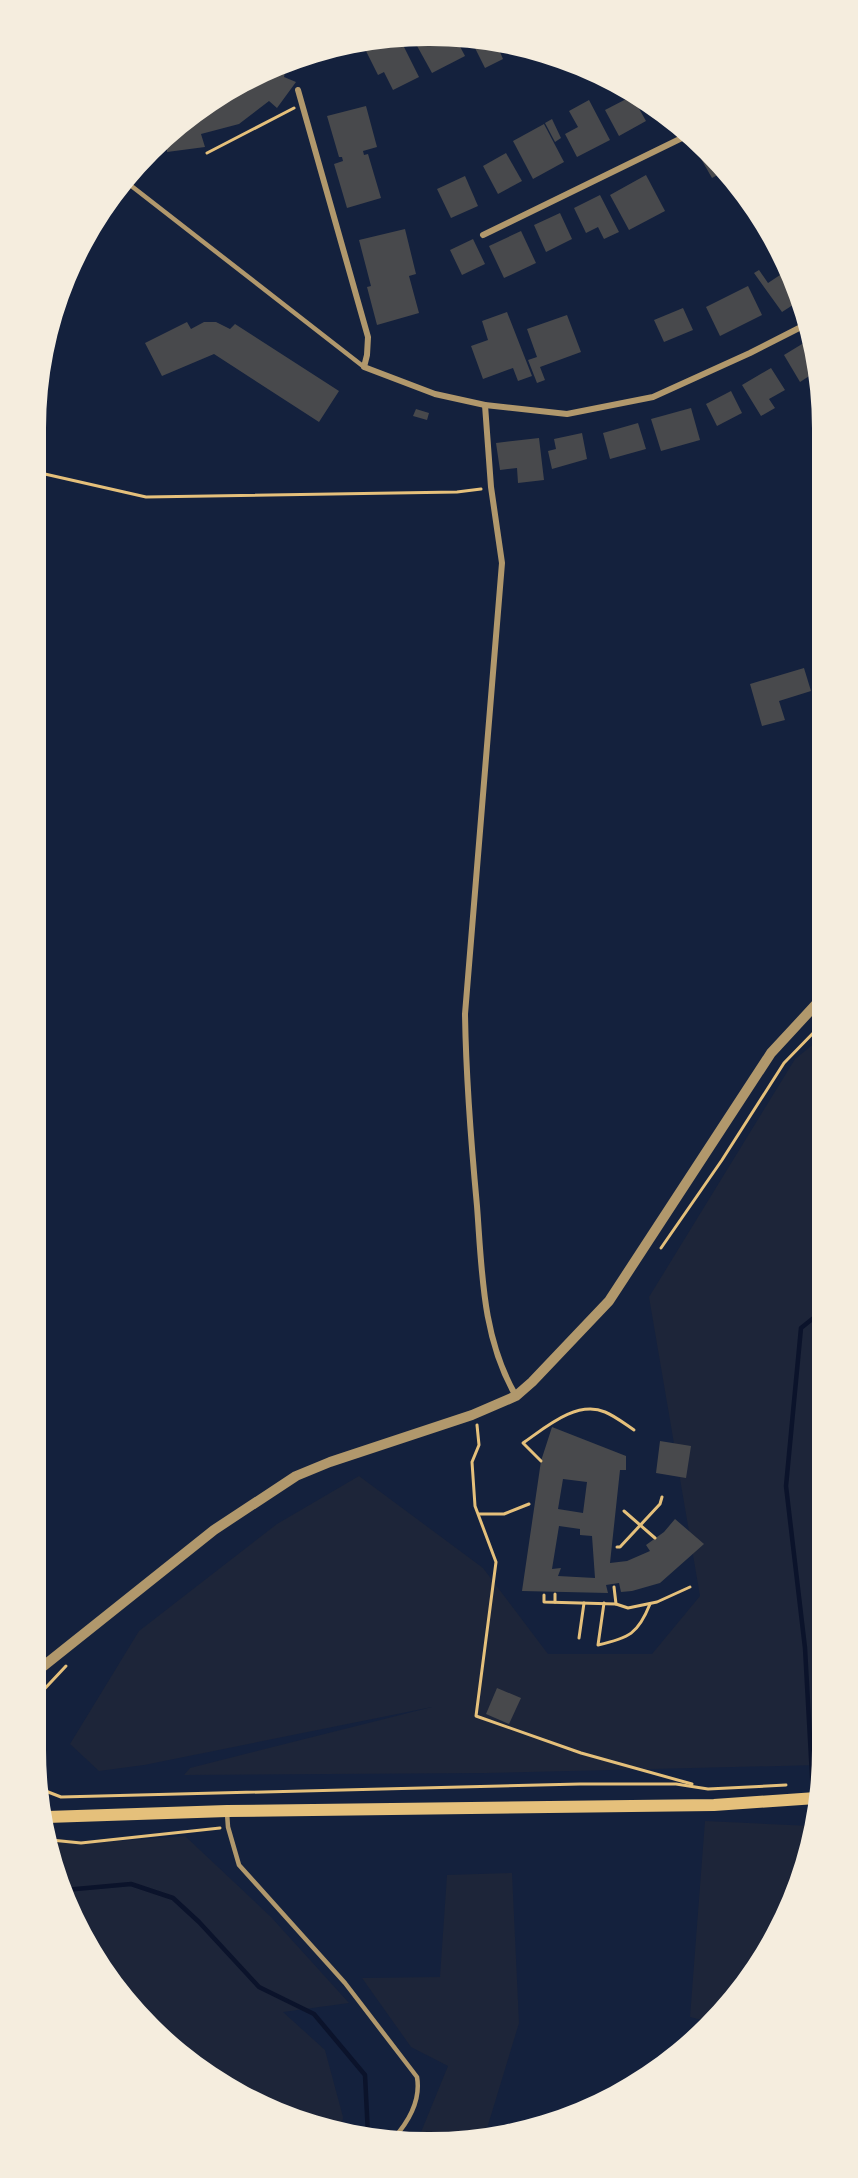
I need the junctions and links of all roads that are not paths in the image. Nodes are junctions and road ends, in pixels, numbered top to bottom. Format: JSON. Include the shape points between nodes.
{"nodes":[{"id":1,"x":298,"y":90,"type":"dead end"},
{"id":2,"x":679,"y":139,"type":"edge"},
{"id":3,"x":132,"y":188,"type":"edge"},
{"id":4,"x":483,"y":235,"type":"dead end"},
{"id":5,"x":798,"y":329,"type":"edge"},
{"id":6,"x":364,"y":367,"type":"junction"},
{"id":7,"x":485,"y":405,"type":"junction"},
{"id":8,"x":812,"y":1009,"type":"edge"},
{"id":9,"x":516,"y":1396,"type":"junction"},
{"id":10,"x":46,"y":1664,"type":"edge"},
{"id":11,"x":808,"y":1798,"type":"edge"},
{"id":12,"x":227,"y":1811,"type":"junction"},
{"id":13,"x":53,"y":1816,"type":"edge"},
{"id":14,"x":401,"y":2131,"type":"edge"}],
"edges":[{"from":1,"to":6,"type":"street","via":[[368,337]]},
{"from":2,"to":4,"type":"street"},
{"from":3,"to":6,"type":"lane"},
{"from":5,"to":7,"type":"street","via":[[653,397],[567,414]]},
{"from":6,"to":7,"type":"street","via":[[435,394]]},
{"from":7,"to":9,"type":"street","via":[[502,563],[465,1014],[467,1088],[488,1328],[503,1373]]},
{"from":8,"to":9,"type":"street","via":[[771,1053],[609,1301]]},
{"from":9,"to":10,"type":"street","via":[[472,1416],[296,1476],[214,1530]]},
{"from":11,"to":12,"type":"main road","via":[[714,1804]]},
{"from":12,"to":13,"type":"main road"},
{"from":12,"to":14,"type":"lane","via":[[239,1865],[345,1983],[417,2077],[420,2094]]}]}
